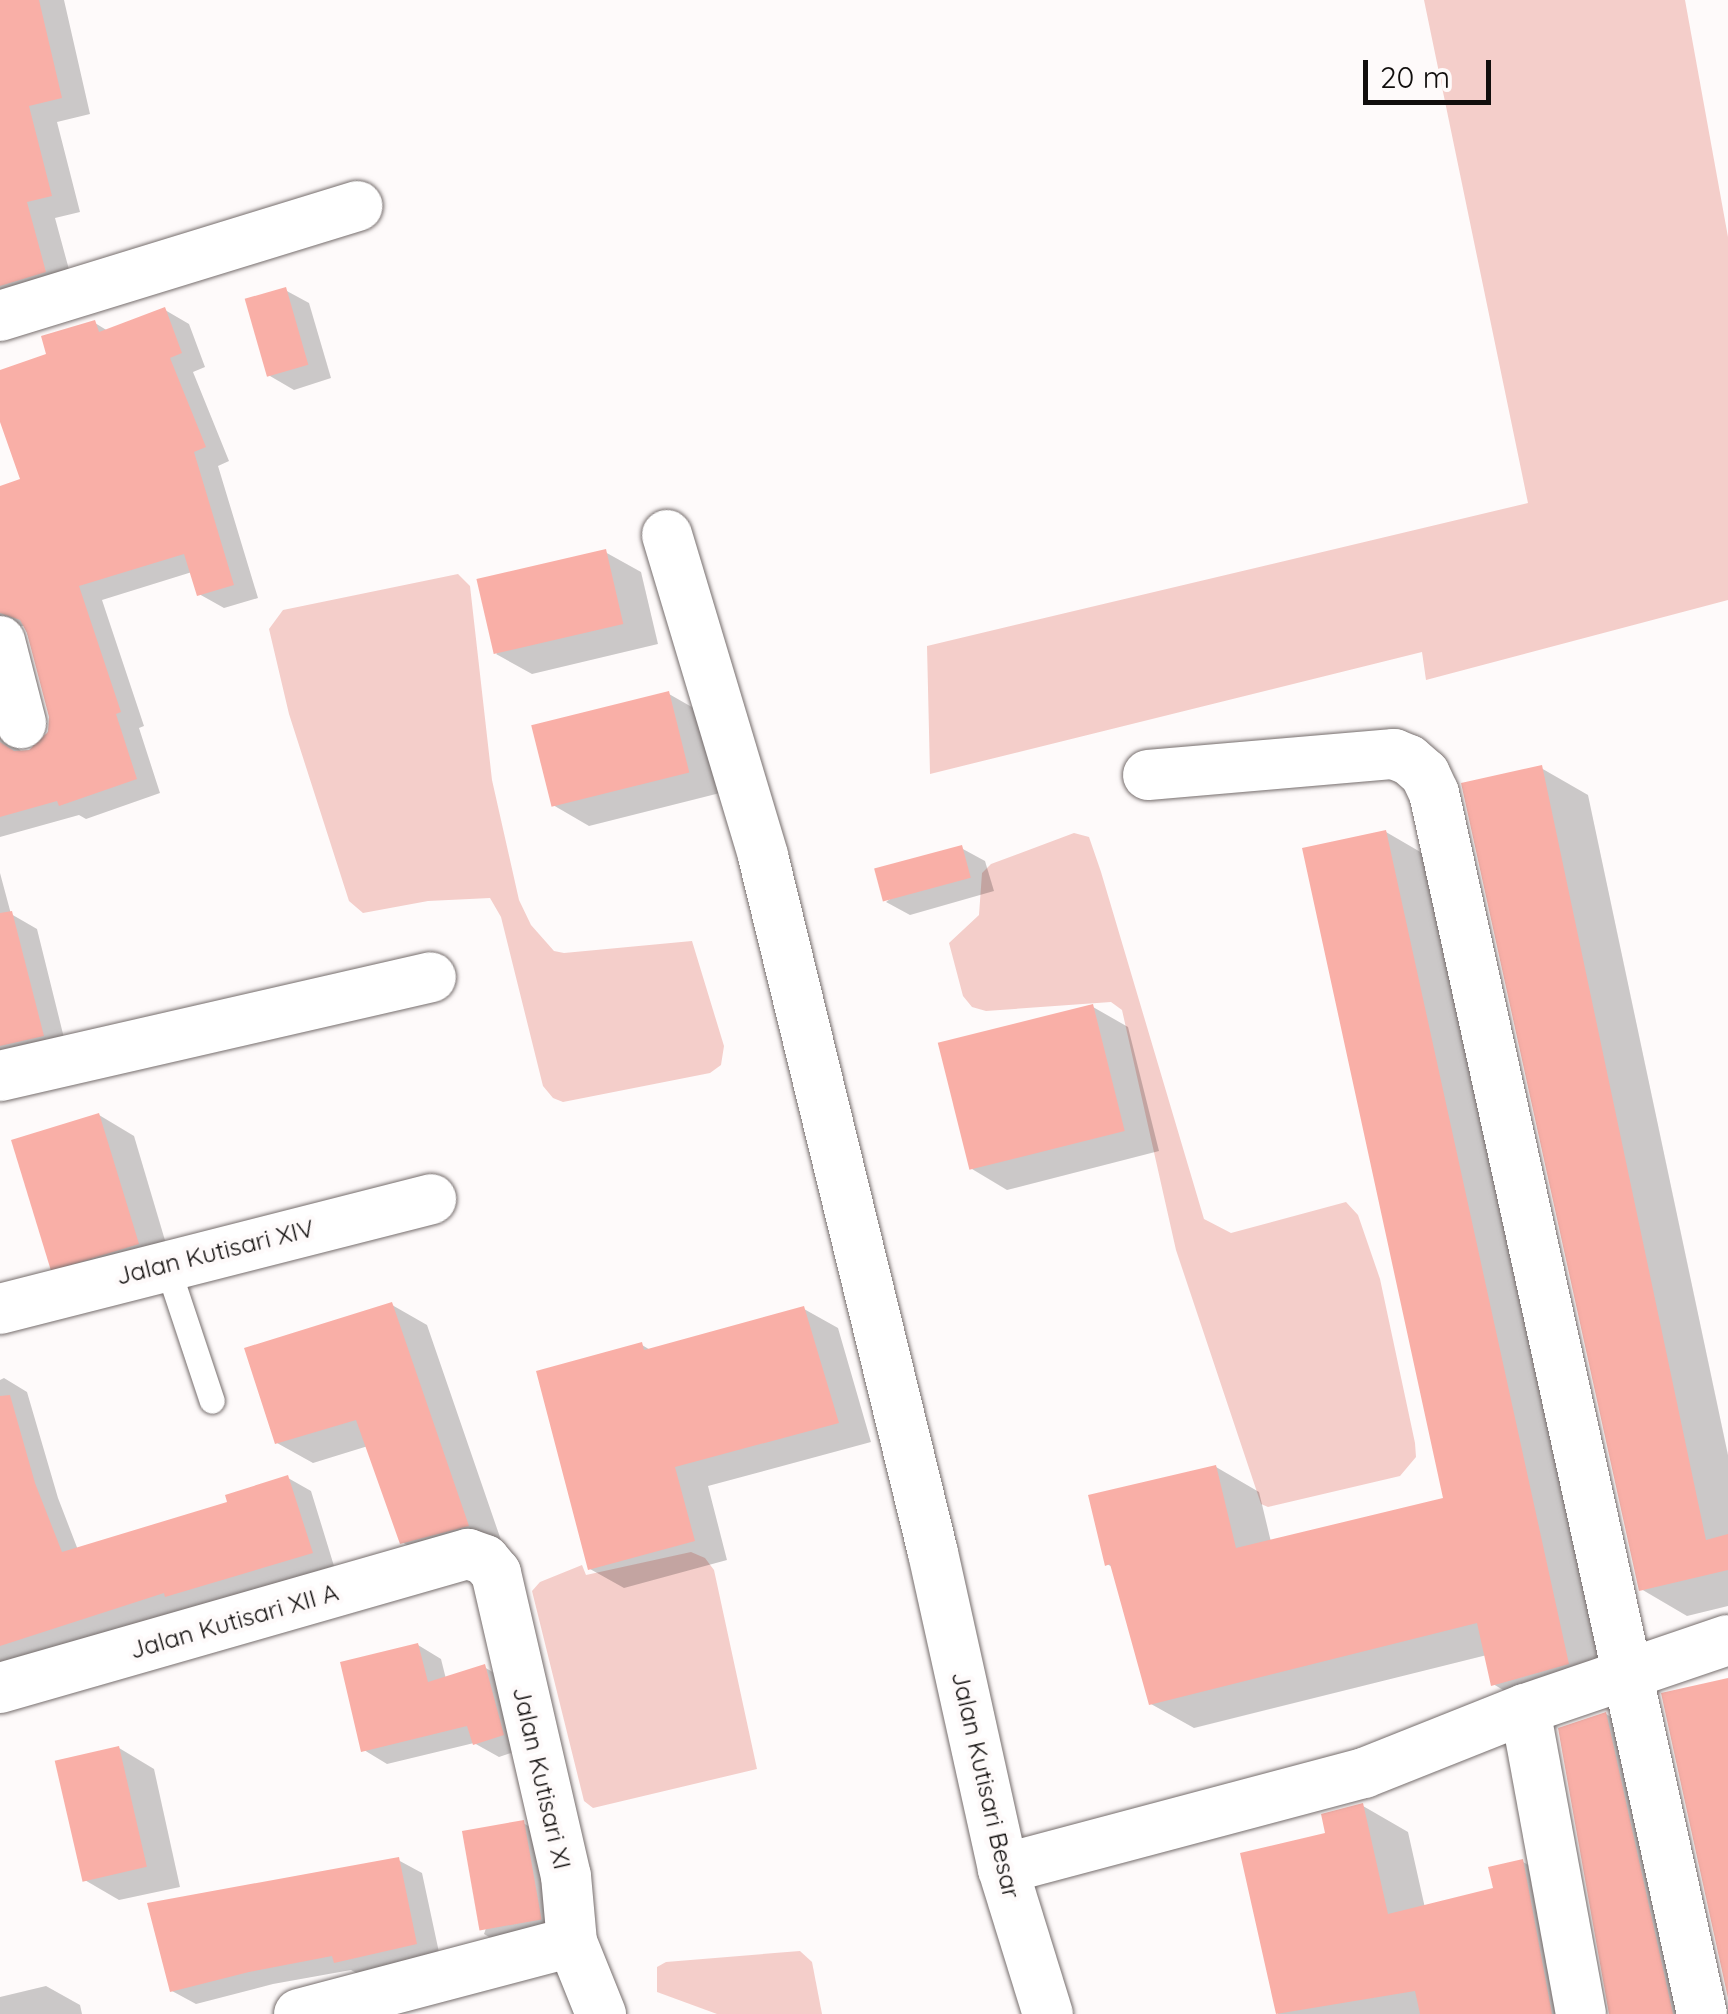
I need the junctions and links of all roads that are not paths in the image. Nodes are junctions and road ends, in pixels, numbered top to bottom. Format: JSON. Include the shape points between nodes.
{"nodes":[{"id":1,"x":356,"y":206,"type":"dead end"},
{"id":2,"x":0,"y":316,"type":"edge"},
{"id":3,"x":668,"y":535,"type":"dead end"},
{"id":4,"x":0,"y":642,"type":"edge"},
{"id":5,"x":21,"y":723,"type":"dead end"},
{"id":6,"x":1148,"y":775,"type":"dead end"},
{"id":7,"x":431,"y":977,"type":"dead end"},
{"id":8,"x":0,"y":1076,"type":"edge"},
{"id":9,"x":431,"y":1199,"type":"dead end"},
{"id":10,"x":166,"y":1263,"type":"junction"},
{"id":11,"x":0,"y":1309,"type":"edge"},
{"id":12,"x":212,"y":1401,"type":"dead end"},
{"id":13,"x":468,"y":1554,"type":"joint"},
{"id":14,"x":1728,"y":1640,"type":"edge"},
{"id":15,"x":1627,"y":1672,"type":"junction"},
{"id":16,"x":0,"y":1688,"type":"edge"},
{"id":17,"x":1524,"y":1709,"type":"junction"},
{"id":18,"x":1003,"y":1869,"type":"junction"},
{"id":19,"x":572,"y":1942,"type":"junction"},
{"id":20,"x":299,"y":2014,"type":"edge"},
{"id":21,"x":601,"y":2014,"type":"edge"},
{"id":22,"x":1048,"y":2014,"type":"edge"},
{"id":23,"x":1581,"y":2014,"type":"edge"},
{"id":24,"x":1702,"y":2014,"type":"edge"}],
"edges":[{"from":1,"to":2,"type":"street"},
{"from":3,"to":18,"type":"street","name":"Jalan Kutisari Besar","via":[[764,856]]},
{"from":4,"to":5,"type":"street"},
{"from":6,"to":15,"type":"street","via":[[1394,754],[1425,774]]},
{"from":7,"to":8,"type":"street"},
{"from":9,"to":10,"type":"street","name":"Jalan Kutisari XIV"},
{"from":10,"to":11,"type":"street","name":"Jalan Kutisari XIV"},
{"from":10,"to":12,"type":"lane"},
{"from":13,"to":16,"type":"street","name":"Jalan Kutisari XII A"},
{"from":13,"to":19,"type":"street","name":"Jalan Kutisari XI","via":[[496,1573],[566,1876]]},
{"from":14,"to":15,"type":"street"},
{"from":15,"to":17,"type":"street"},
{"from":15,"to":24,"type":"street"},
{"from":17,"to":18,"type":"street","via":[[1364,1773]]},
{"from":17,"to":23,"type":"street"},
{"from":18,"to":22,"type":"street","name":"Jalan Kutisari Besar"},
{"from":19,"to":20,"type":"street"},
{"from":19,"to":21,"type":"street","name":"Jalan Kutisari XI"}]}
